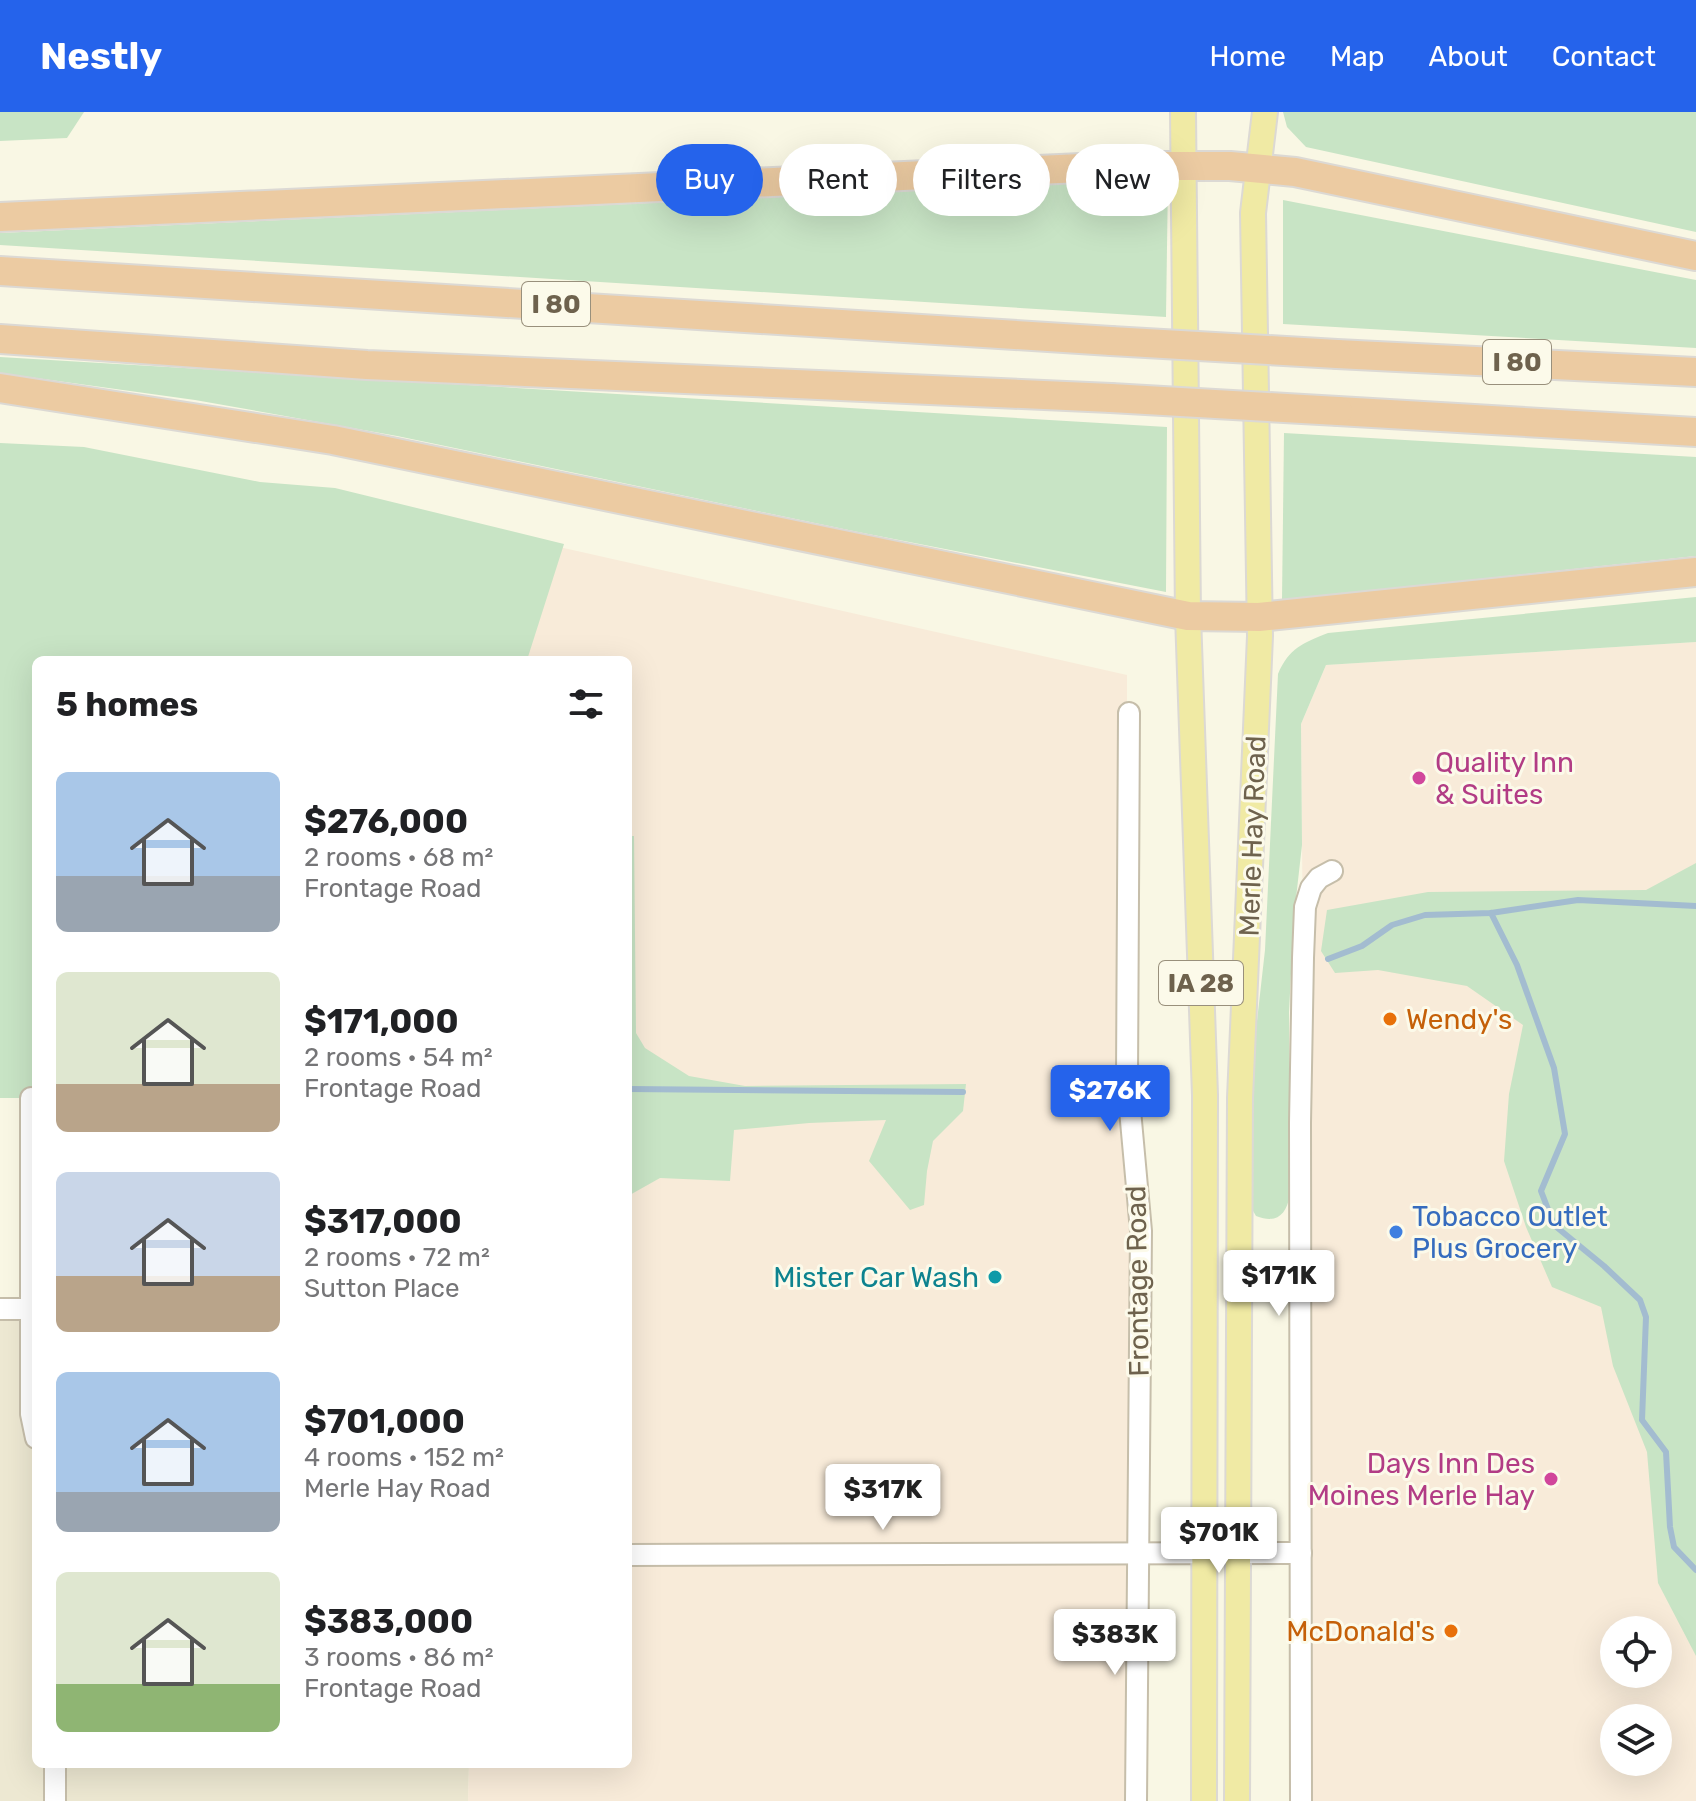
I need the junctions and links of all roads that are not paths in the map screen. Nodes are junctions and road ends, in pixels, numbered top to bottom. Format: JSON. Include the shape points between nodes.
{"nodes":[{"id":1,"x":1183,"y":112,"type":"edge"},
{"id":2,"x":1265,"y":112,"type":"edge"},
{"id":3,"x":1184,"y":165,"type":"junction"},
{"id":4,"x":1259,"y":168,"type":"junction"},
{"id":5,"x":0,"y":217,"type":"edge"},
{"id":6,"x":1696,"y":256,"type":"edge"},
{"id":7,"x":0,"y":271,"type":"edge"},
{"id":8,"x":0,"y":339,"type":"edge"},
{"id":9,"x":1696,"y":372,"type":"edge"},
{"id":10,"x":0,"y":388,"type":"edge"},
{"id":11,"x":1696,"y":432,"type":"edge"},
{"id":12,"x":1696,"y":572,"type":"edge"},
{"id":13,"x":1188,"y":616,"type":"junction"},
{"id":14,"x":1259,"y":617,"type":"junction"},
{"id":15,"x":1129,"y":713,"type":"dead end"},
{"id":16,"x":1332,"y":871,"type":"dead end"},
{"id":17,"x":31,"y":1098,"type":"dead end"},
{"id":18,"x":0,"y":1309,"type":"edge"},
{"id":19,"x":30,"y":1309,"type":"junction"},
{"id":20,"x":32,"y":1419,"type":"edge"},
{"id":21,"x":1137,"y":1553,"type":"junction"},
{"id":22,"x":1205,"y":1553,"type":"junction"},
{"id":23,"x":1239,"y":1553,"type":"junction"},
{"id":24,"x":1301,"y":1553,"type":"junction"},
{"id":25,"x":632,"y":1555,"type":"edge"},
{"id":26,"x":55,"y":1768,"type":"edge"},
{"id":27,"x":55,"y":1801,"type":"edge"},
{"id":28,"x":1136,"y":1801,"type":"edge"},
{"id":29,"x":1204,"y":1801,"type":"edge"},
{"id":30,"x":1237,"y":1801,"type":"edge"},
{"id":31,"x":1301,"y":1801,"type":"edge"}],
"edges":[{"from":1,"to":3,"type":"main road","name":"Merle Hay Road"},
{"from":2,"to":4,"type":"main road","name":"Merle Hay Road"},
{"from":3,"to":4,"type":"highway"},
{"from":3,"to":5,"type":"highway"},
{"from":3,"to":13,"type":"main road","name":"Merle Hay Road","number":"IA 28"},
{"from":4,"to":6,"type":"highway"},
{"from":4,"to":14,"type":"main road","name":"Merle Hay Road","number":"IA 28","via":[[1253,213]]},
{"from":7,"to":9,"type":"highway","number":"I 80","bridge":true},
{"from":8,"to":11,"type":"highway","number":"I 80","bridge":true,"via":[[367,365],[1111,398]]},
{"from":10,"to":13,"type":"highway","via":[[333,440]]},
{"from":12,"to":14,"type":"highway"},
{"from":13,"to":14,"type":"highway"},
{"from":13,"to":22,"type":"main road","name":"Merle Hay Road","number":"IA 28","via":[[1205,1095]]},
{"from":14,"to":23,"type":"main road","name":"Merle Hay Road","number":"IA 28","via":[[1240,1098]]},
{"from":15,"to":21,"type":"street","name":"Frontage Road","via":[[1127,1077],[1141,1231]]},
{"from":16,"to":24,"type":"street","via":[[1311,888],[1303,945]]},
{"from":17,"to":19,"type":"street"},
{"from":18,"to":19,"type":"street"},
{"from":19,"to":20,"type":"street"},
{"from":21,"to":22,"type":"street"},
{"from":21,"to":25,"type":"street"},
{"from":21,"to":28,"type":"street","name":"Frontage Road"},
{"from":22,"to":23,"type":"street"},
{"from":22,"to":29,"type":"main road","name":"Merle Hay Road","number":"IA 28"},
{"from":23,"to":24,"type":"street"},
{"from":23,"to":30,"type":"main road","name":"Merle Hay Road","number":"IA 28"},
{"from":24,"to":31,"type":"street"},
{"from":26,"to":27,"type":"street"}]}
